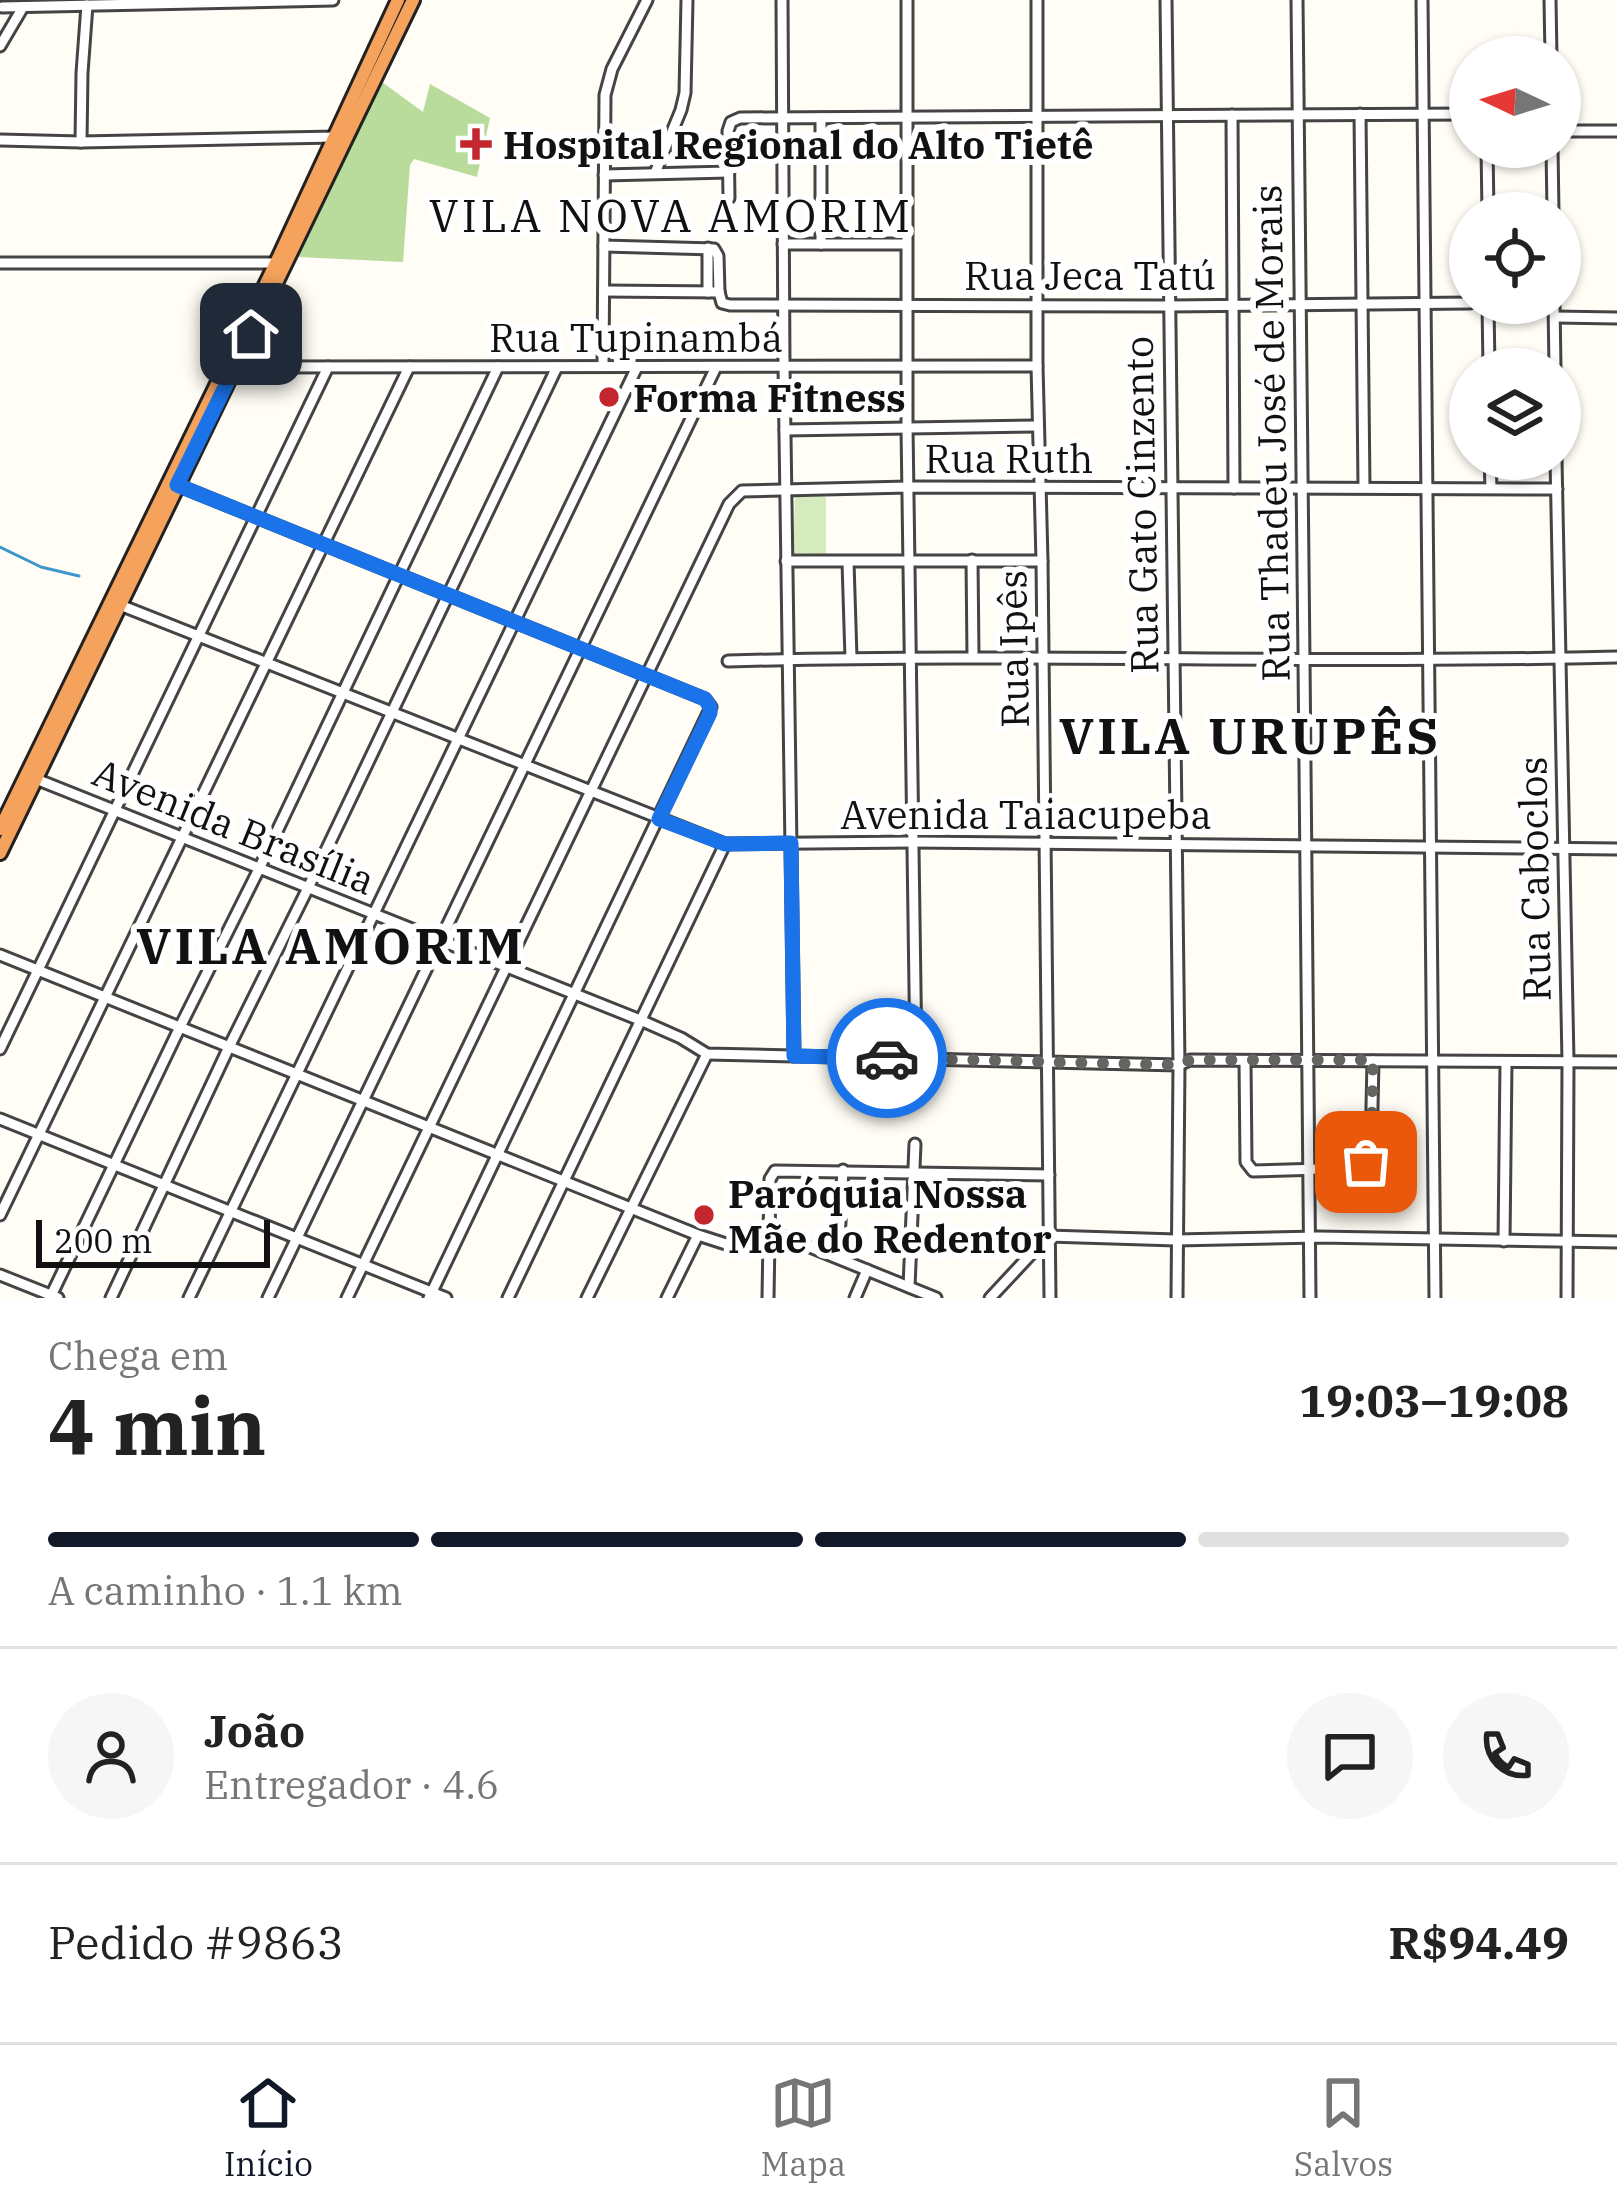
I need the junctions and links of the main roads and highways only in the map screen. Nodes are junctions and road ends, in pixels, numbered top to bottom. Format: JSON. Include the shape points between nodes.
{"nodes":[{"id":1,"x":405,"y":2,"type":"edge"},
{"id":2,"x":230,"y":367,"type":"junction"},
{"id":3,"x":213,"y":390,"type":"junction"},
{"id":4,"x":202,"y":431,"type":"junction"},
{"id":5,"x":31,"y":777,"type":"junction"},
{"id":6,"x":0,"y":829,"type":"edge"},
{"id":7,"x":0,"y":853,"type":"edge"}],
"edges":[{"from":1,"to":2,"type":"highway"},
{"from":1,"to":2,"type":"highway"},
{"from":2,"to":3,"type":"highway"},
{"from":2,"to":4,"type":"highway"},
{"from":3,"to":4,"type":"highway"},
{"from":3,"to":5,"type":"highway"},
{"from":4,"to":5,"type":"highway"},
{"from":5,"to":6,"type":"highway"},
{"from":5,"to":7,"type":"highway"}]}
